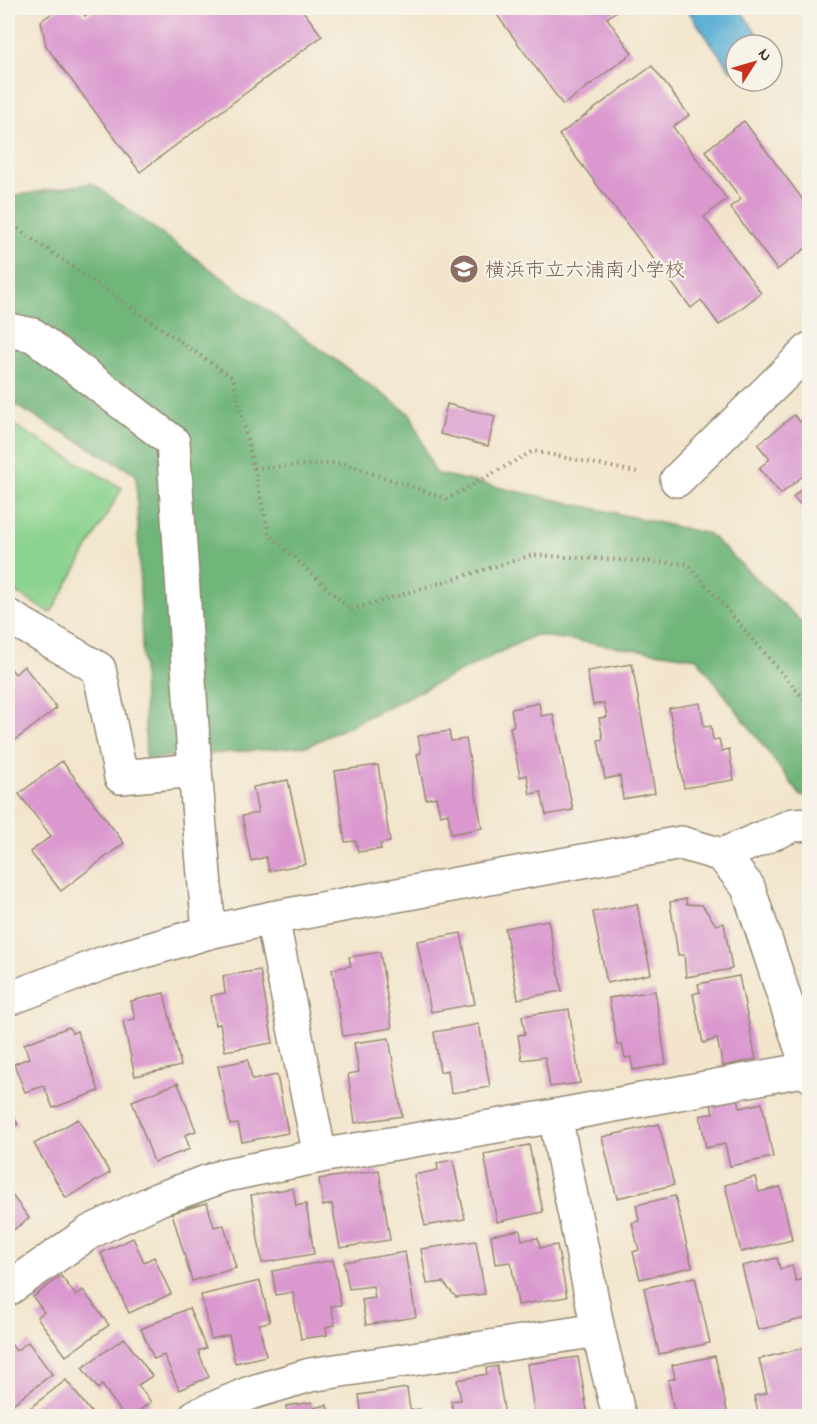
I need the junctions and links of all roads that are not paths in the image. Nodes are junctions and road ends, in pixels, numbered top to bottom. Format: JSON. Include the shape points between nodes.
{"nodes":[{"id":1,"x":8,"y":330,"type":"edge"},
{"id":2,"x":810,"y":349,"type":"edge"},
{"id":3,"x":677,"y":480,"type":"road end"},
{"id":4,"x":8,"y":616,"type":"edge"},
{"id":5,"x":195,"y":770,"type":"junction"},
{"id":6,"x":810,"y":824,"type":"edge"},
{"id":7,"x":722,"y":855,"type":"junction"},
{"id":8,"x":272,"y":918,"type":"junction"},
{"id":9,"x":209,"y":932,"type":"junction"},
{"id":10,"x":8,"y":999,"type":"edge"},
{"id":11,"x":809,"y":1072,"type":"edge"},
{"id":12,"x":555,"y":1116,"type":"junction"},
{"id":13,"x":320,"y":1156,"type":"junction"},
{"id":14,"x":8,"y":1290,"type":"edge"},
{"id":15,"x":598,"y":1330,"type":"junction"},
{"id":16,"x":196,"y":1416,"type":"edge"},
{"id":17,"x":619,"y":1416,"type":"edge"}],
"edges":[{"from":1,"to":5,"type":"street","via":[[33,335],[173,442]]},
{"from":2,"to":3,"type":"street"},
{"from":4,"to":5,"type":"street","via":[[99,669],[121,777]]},
{"from":5,"to":9,"type":"street"},
{"from":6,"to":7,"type":"street","via":[[793,825]]},
{"from":7,"to":8,"type":"street","via":[[681,843]]},
{"from":7,"to":11,"type":"street","via":[[748,886]]},
{"from":8,"to":9,"type":"street"},
{"from":8,"to":13,"type":"street"},
{"from":9,"to":10,"type":"street","via":[[104,963]]},
{"from":11,"to":12,"type":"street"},
{"from":12,"to":13,"type":"street"},
{"from":12,"to":15,"type":"street"},
{"from":13,"to":14,"type":"street","via":[[226,1174],[159,1199],[90,1232]]},
{"from":15,"to":16,"type":"street","via":[[310,1375],[250,1393]]},
{"from":15,"to":17,"type":"street"}]}
